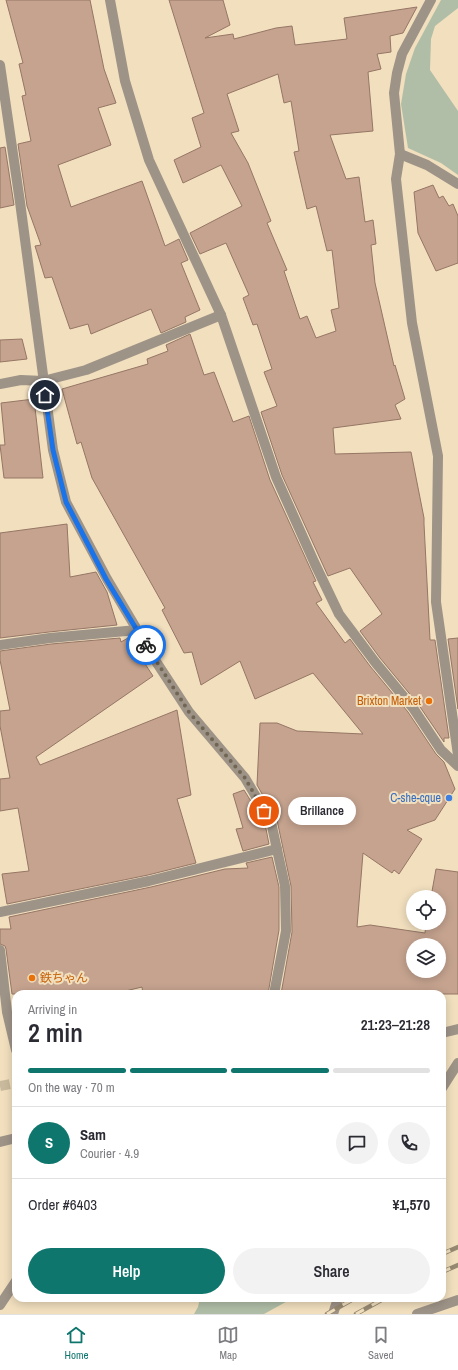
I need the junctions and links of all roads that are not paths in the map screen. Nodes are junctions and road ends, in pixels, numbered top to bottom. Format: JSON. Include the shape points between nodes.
{"nodes":[{"id":1,"x":110,"y":0,"type":"edge"},
{"id":2,"x":431,"y":0,"type":"edge"},
{"id":3,"x":0,"y":65,"type":"edge"},
{"id":4,"x":400,"y":154,"type":"junction"},
{"id":5,"x":458,"y":184,"type":"edge"},
{"id":6,"x":221,"y":315,"type":"junction"},
{"id":7,"x":43,"y":381,"type":"junction"},
{"id":8,"x":0,"y":384,"type":"edge"},
{"id":9,"x":137,"y":630,"type":"junction"},
{"id":10,"x":0,"y":645,"type":"edge"},
{"id":11,"x":458,"y":755,"type":"edge"},
{"id":12,"x":458,"y":766,"type":"edge"},
{"id":13,"x":277,"y":849,"type":"junction"},
{"id":14,"x":0,"y":912,"type":"edge"},
{"id":15,"x":0,"y":950,"type":"edge"},
{"id":16,"x":275,"y":990,"type":"edge"},
{"id":17,"x":458,"y":1029,"type":"edge"},
{"id":18,"x":446,"y":1032,"type":"edge"},
{"id":19,"x":12,"y":1033,"type":"edge"},
{"id":20,"x":458,"y":1063,"type":"edge"},
{"id":21,"x":446,"y":1082,"type":"edge"},
{"id":22,"x":12,"y":1139,"type":"edge"},
{"id":23,"x":0,"y":1142,"type":"edge"},
{"id":24,"x":12,"y":1287,"type":"edge"},
{"id":25,"x":458,"y":1300,"type":"edge"},
{"id":26,"x":337,"y":1302,"type":"edge"},
{"id":27,"x":0,"y":1305,"type":"edge"},
{"id":28,"x":333,"y":1314,"type":"edge"},
{"id":29,"x":418,"y":1314,"type":"edge"}],
"edges":[{"from":1,"to":6,"type":"street","via":[[125,81],[149,160]]},
{"from":2,"to":4,"type":"street","via":[[402,54],[397,73],[394,93]]},
{"from":3,"to":7,"type":"street"},
{"from":4,"to":5,"type":"street","via":[[427,165]]},
{"from":4,"to":11,"type":"street","via":[[396,179],[412,323],[438,456],[436,602]]},
{"from":6,"to":7,"type":"street","via":[[86,370]]},
{"from":6,"to":12,"type":"street","via":[[276,477],[339,614],[413,708],[441,750]]},
{"from":7,"to":8,"type":"street","via":[[21,380]]},
{"from":7,"to":9,"type":"street","via":[[53,450],[66,502],[106,579]]},
{"from":9,"to":10,"type":"street"},
{"from":9,"to":13,"type":"street","via":[[189,712],[245,778],[271,822]]},
{"from":13,"to":14,"type":"street","via":[[149,881]]},
{"from":13,"to":16,"type":"street","via":[[285,886],[286,931]]},
{"from":15,"to":19,"type":"street"},
{"from":17,"to":18,"type":"street"},
{"from":20,"to":21,"type":"street"},
{"from":22,"to":23,"type":"street"},
{"from":24,"to":27,"type":"street"},
{"from":25,"to":29,"type":"street"},
{"from":26,"to":28,"type":"street"}]}
